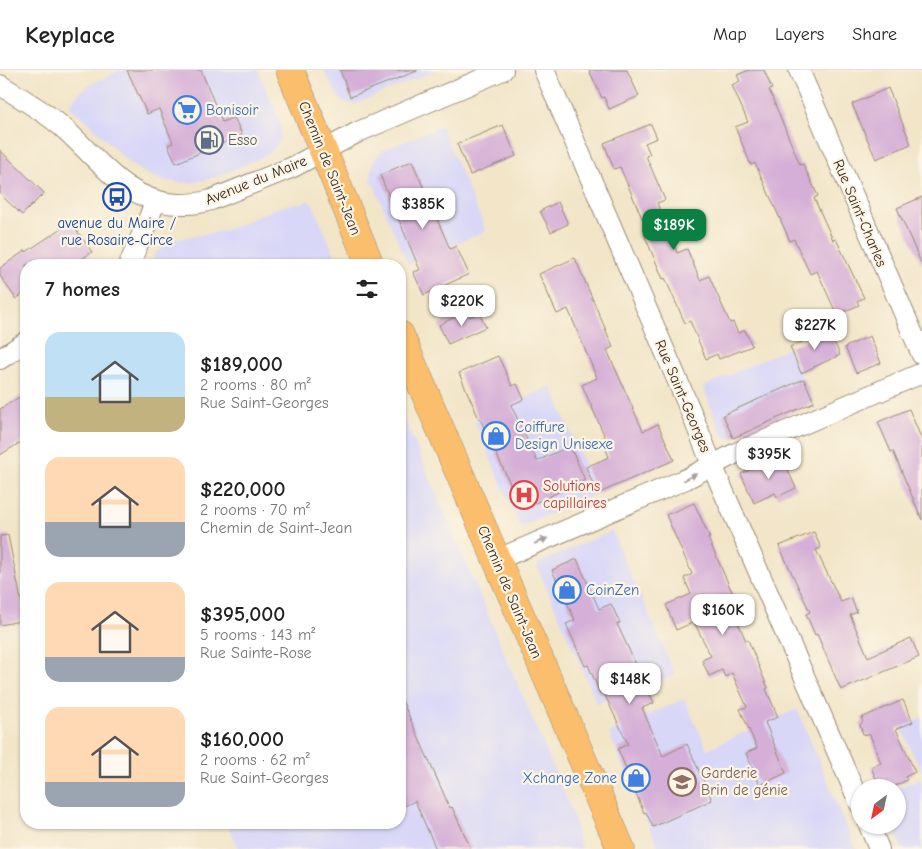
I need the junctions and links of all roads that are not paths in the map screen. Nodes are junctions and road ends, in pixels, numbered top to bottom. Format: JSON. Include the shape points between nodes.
{"nodes":[{"id":1,"x":290,"y":70,"type":"edge"},
{"id":2,"x":503,"y":70,"type":"edge"},
{"id":3,"x":544,"y":70,"type":"edge"},
{"id":4,"x":799,"y":70,"type":"edge"},
{"id":5,"x":0,"y":85,"type":"edge"},
{"id":6,"x":323,"y":152,"type":"junction"},
{"id":7,"x":154,"y":200,"type":"junction"},
{"id":8,"x":132,"y":259,"type":"edge"},
{"id":9,"x":368,"y":259,"type":"edge"},
{"id":10,"x":20,"y":346,"type":"edge"},
{"id":11,"x":406,"y":350,"type":"edge"},
{"id":12,"x":922,"y":355,"type":"edge"},
{"id":13,"x":0,"y":358,"type":"edge"},
{"id":14,"x":922,"y":373,"type":"edge"},
{"id":15,"x":712,"y":465,"type":"junction"},
{"id":16,"x":496,"y":560,"type":"junction"},
{"id":17,"x":851,"y":783,"type":"edge"},
{"id":18,"x":873,"y":834,"type":"edge"},
{"id":19,"x":621,"y":849,"type":"edge"},
{"id":20,"x":879,"y":849,"type":"edge"}],
"edges":[{"from":1,"to":6,"type":"main road","name":"Chemin de Saint-Jean"},
{"from":2,"to":6,"type":"street","name":"Avenue du Maire","via":[[370,127]]},
{"from":3,"to":15,"type":"street","name":"Rue Saint-Georges"},
{"from":4,"to":12,"type":"street","name":"Rue Saint-Charles"},
{"from":5,"to":7,"type":"street","name":"Avenue du Maire","via":[[61,126],[124,185]]},
{"from":6,"to":7,"type":"street","name":"Avenue du Maire","via":[[207,202],[181,204]]},
{"from":6,"to":9,"type":"main road","name":"Chemin de Saint-Jean"},
{"from":7,"to":8,"type":"street"},
{"from":10,"to":13,"type":"street"},
{"from":11,"to":16,"type":"main road","name":"Chemin de Saint-Jean"},
{"from":14,"to":15,"type":"street"},
{"from":16,"to":15,"type":"street","one_way":true,"via":[[686,480]]},
{"from":15,"to":17,"type":"street","name":"Rue Saint-Georges"},
{"from":16,"to":19,"type":"main road","name":"Chemin de Saint-Jean"},
{"from":18,"to":20,"type":"street"}]}
